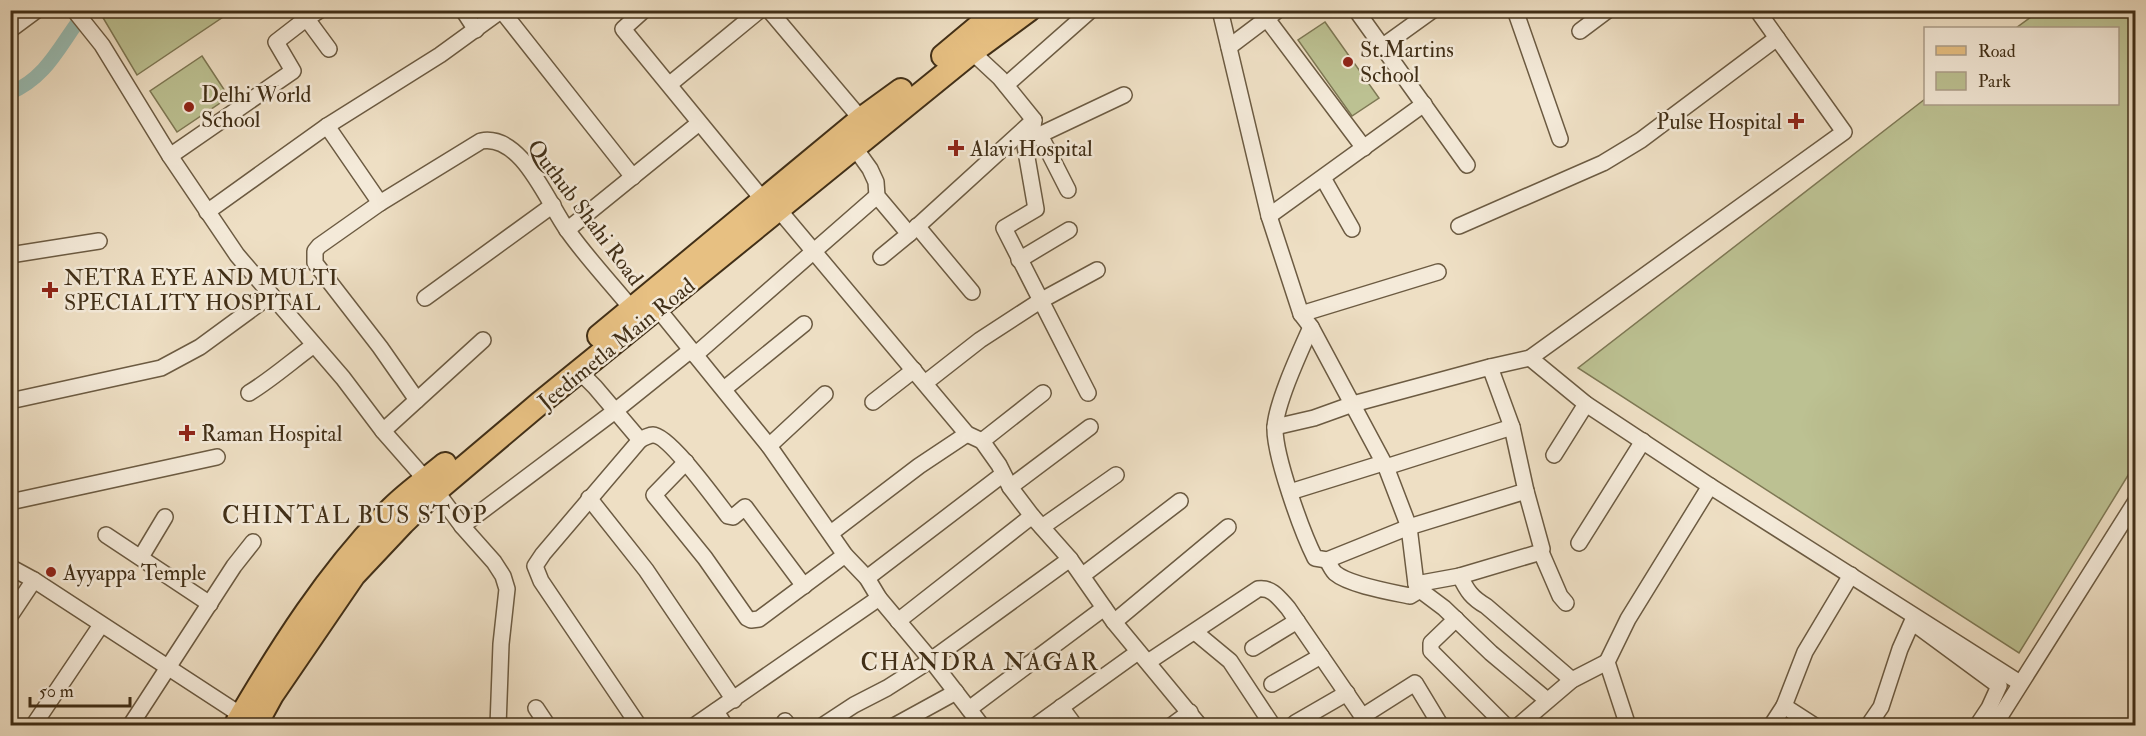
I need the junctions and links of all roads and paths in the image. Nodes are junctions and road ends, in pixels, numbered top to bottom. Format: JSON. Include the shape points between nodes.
{"nodes":[{"id":1,"x":37,"y":10,"type":"edge"},
{"id":2,"x":74,"y":10,"type":"edge"},
{"id":3,"x":463,"y":10,"type":"edge"},
{"id":4,"x":644,"y":10,"type":"edge"},
{"id":5,"x":760,"y":10,"type":"edge"},
{"id":6,"x":769,"y":10,"type":"edge"},
{"id":7,"x":1029,"y":10,"type":"edge"},
{"id":8,"x":1091,"y":10,"type":"edge"},
{"id":9,"x":1220,"y":10,"type":"edge"},
{"id":10,"x":1356,"y":10,"type":"edge"},
{"id":11,"x":1433,"y":10,"type":"edge"},
{"id":12,"x":1515,"y":10,"type":"edge"},
{"id":13,"x":1608,"y":10,"type":"edge"},
{"id":14,"x":1757,"y":10,"type":"edge"},
{"id":15,"x":502,"y":11,"type":"edge"},
{"id":16,"x":309,"y":13,"type":"edge"},
{"id":17,"x":991,"y":13,"type":"edge"},
{"id":18,"x":1272,"y":15,"type":"edge"},
{"id":19,"x":10,"y":30,"type":"edge"},
{"id":20,"x":476,"y":30,"type":"junction"},
{"id":21,"x":1580,"y":32,"type":"dead end"},
{"id":22,"x":1777,"y":38,"type":"junction"},
{"id":23,"x":1383,"y":46,"type":"junction"},
{"id":24,"x":1229,"y":47,"type":"junction"},
{"id":25,"x":330,"y":49,"type":"dead end"},
{"id":26,"x":972,"y":52,"type":"junction"},
{"id":27,"x":670,"y":84,"type":"junction"},
{"id":28,"x":1006,"y":85,"type":"junction"},
{"id":29,"x":1124,"y":95,"type":"dead end"},
{"id":30,"x":1425,"y":104,"type":"junction"},
{"id":31,"x":861,"y":119,"type":"junction"},
{"id":32,"x":1034,"y":120,"type":"junction"},
{"id":33,"x":699,"y":123,"type":"junction"},
{"id":34,"x":327,"y":126,"type":"junction"},
{"id":35,"x":1035,"y":137,"type":"junction"},
{"id":36,"x":1560,"y":139,"type":"dead end"},
{"id":37,"x":855,"y":148,"type":"junction"},
{"id":38,"x":1364,"y":148,"type":"junction"},
{"id":39,"x":170,"y":156,"type":"junction"},
{"id":40,"x":1467,"y":165,"type":"dead end"},
{"id":41,"x":633,"y":177,"type":"junction"},
{"id":42,"x":1323,"y":178,"type":"junction"},
{"id":43,"x":1068,"y":190,"type":"dead end"},
{"id":44,"x":877,"y":196,"type":"junction"},
{"id":45,"x":380,"y":203,"type":"junction"},
{"id":46,"x":553,"y":205,"type":"junction"},
{"id":47,"x":772,"y":205,"type":"junction"},
{"id":48,"x":207,"y":212,"type":"junction"},
{"id":49,"x":1269,"y":216,"type":"junction"},
{"id":50,"x":1459,"y":226,"type":"dead end"},
{"id":51,"x":1352,"y":229,"type":"dead end"},
{"id":52,"x":567,"y":230,"type":"junction"},
{"id":53,"x":913,"y":230,"type":"junction"},
{"id":54,"x":1069,"y":230,"type":"dead end"},
{"id":55,"x":99,"y":241,"type":"dead end"},
{"id":56,"x":815,"y":251,"type":"junction"},
{"id":57,"x":10,"y":255,"type":"edge"},
{"id":58,"x":881,"y":257,"type":"dead end"},
{"id":59,"x":1019,"y":260,"type":"junction"},
{"id":60,"x":1097,"y":270,"type":"dead end"},
{"id":61,"x":1438,"y":272,"type":"dead end"},
{"id":62,"x":972,"y":292,"type":"dead end"},
{"id":63,"x":271,"y":295,"type":"junction"},
{"id":64,"x":425,"y":298,"type":"dead end"},
{"id":65,"x":1040,"y":301,"type":"junction"},
{"id":66,"x":632,"y":309,"type":"junction"},
{"id":67,"x":658,"y":309,"type":"junction"},
{"id":68,"x":1301,"y":314,"type":"junction"},
{"id":69,"x":804,"y":324,"type":"dead end"},
{"id":70,"x":1311,"y":327,"type":"junction"},
{"id":71,"x":483,"y":340,"type":"dead end"},
{"id":72,"x":314,"y":345,"type":"junction"},
{"id":73,"x":693,"y":353,"type":"junction"},
{"id":74,"x":1530,"y":358,"type":"junction"},
{"id":75,"x":1490,"y":368,"type":"junction"},
{"id":76,"x":914,"y":370,"type":"junction"},
{"id":77,"x":579,"y":371,"type":"junction"},
{"id":78,"x":925,"y":384,"type":"junction"},
{"id":79,"x":724,"y":389,"type":"junction"},
{"id":80,"x":249,"y":393,"type":"dead end"},
{"id":81,"x":1043,"y":393,"type":"dead end"},
{"id":82,"x":1088,"y":393,"type":"dead end"},
{"id":83,"x":825,"y":394,"type":"dead end"},
{"id":84,"x":417,"y":400,"type":"junction"},
{"id":85,"x":10,"y":401,"type":"edge"},
{"id":86,"x":873,"y":402,"type":"dead end"},
{"id":87,"x":1353,"y":404,"type":"junction"},
{"id":88,"x":1586,"y":404,"type":"junction"},
{"id":89,"x":615,"y":411,"type":"junction"},
{"id":90,"x":1090,"y":427,"type":"dead end"},
{"id":91,"x":1275,"y":427,"type":"junction"},
{"id":92,"x":1512,"y":427,"type":"junction"},
{"id":93,"x":383,"y":431,"type":"junction"},
{"id":94,"x":967,"y":434,"type":"junction"},
{"id":95,"x":640,"y":440,"type":"junction"},
{"id":96,"x":982,"y":441,"type":"junction"},
{"id":97,"x":1643,"y":441,"type":"junction"},
{"id":98,"x":769,"y":446,"type":"junction"},
{"id":99,"x":1554,"y":455,"type":"dead end"},
{"id":100,"x":217,"y":458,"type":"dead end"},
{"id":101,"x":686,"y":462,"type":"junction"},
{"id":102,"x":1384,"y":465,"type":"junction"},
{"id":103,"x":1116,"y":475,"type":"dead end"},
{"id":104,"x":1006,"y":481,"type":"junction"},
{"id":105,"x":431,"y":486,"type":"junction"},
{"id":106,"x":1710,"y":486,"type":"junction"},
{"id":107,"x":1526,"y":491,"type":"junction"},
{"id":108,"x":1290,"y":492,"type":"junction"},
{"id":109,"x":589,"y":498,"type":"junction"},
{"id":110,"x":1180,"y":501,"type":"dead end"},
{"id":111,"x":2136,"y":501,"type":"edge"},
{"id":112,"x":10,"y":502,"type":"edge"},
{"id":113,"x":165,"y":517,"type":"dead end"},
{"id":114,"x":1037,"y":521,"type":"junction"},
{"id":115,"x":462,"y":526,"type":"junction"},
{"id":116,"x":1228,"y":527,"type":"dead end"},
{"id":117,"x":1409,"y":527,"type":"junction"},
{"id":118,"x":831,"y":533,"type":"junction"},
{"id":119,"x":106,"y":536,"type":"dead end"},
{"id":120,"x":253,"y":542,"type":"dead end"},
{"id":121,"x":1579,"y":543,"type":"dead end"},
{"id":122,"x":1541,"y":552,"type":"junction"},
{"id":123,"x":845,"y":555,"type":"junction"},
{"id":124,"x":141,"y":557,"type":"junction"},
{"id":125,"x":1070,"y":559,"type":"junction"},
{"id":126,"x":1327,"y":560,"type":"junction"},
{"id":127,"x":10,"y":567,"type":"edge"},
{"id":128,"x":1083,"y":575,"type":"junction"},
{"id":129,"x":1851,"y":575,"type":"junction"},
{"id":130,"x":1460,"y":576,"type":"junction"},
{"id":131,"x":867,"y":578,"type":"junction"},
{"id":132,"x":34,"y":580,"type":"junction"},
{"id":133,"x":804,"y":586,"type":"junction"},
{"id":134,"x":1418,"y":587,"type":"junction"},
{"id":135,"x":879,"y":598,"type":"junction"},
{"id":136,"x":1566,"y":603,"type":"dead end"},
{"id":137,"x":210,"y":604,"type":"junction"},
{"id":138,"x":1104,"y":608,"type":"junction"},
{"id":139,"x":10,"y":616,"type":"edge"},
{"id":140,"x":1455,"y":619,"type":"junction"},
{"id":141,"x":898,"y":621,"type":"junction"},
{"id":142,"x":1297,"y":621,"type":"junction"},
{"id":143,"x":1114,"y":622,"type":"junction"},
{"id":144,"x":101,"y":625,"type":"junction"},
{"id":145,"x":1195,"y":632,"type":"junction"},
{"id":146,"x":1253,"y":648,"type":"dead end"},
{"id":147,"x":1321,"y":656,"type":"junction"},
{"id":148,"x":1143,"y":657,"type":"junction"},
{"id":149,"x":931,"y":660,"type":"junction"},
{"id":150,"x":1607,"y":662,"type":"junction"},
{"id":151,"x":168,"y":668,"type":"junction"},
{"id":152,"x":1572,"y":680,"type":"junction"},
{"id":153,"x":2020,"y":683,"type":"junction"},
{"id":154,"x":1272,"y":684,"type":"dead end"},
{"id":155,"x":956,"y":692,"type":"junction"},
{"id":156,"x":1347,"y":693,"type":"junction"},
{"id":157,"x":734,"y":700,"type":"junction"},
{"id":158,"x":1547,"y":700,"type":"junction"},
{"id":159,"x":1784,"y":706,"type":"junction"},
{"id":160,"x":1061,"y":707,"type":"junction"},
{"id":161,"x":536,"y":708,"type":"dead end"},
{"id":162,"x":969,"y":709,"type":"junction"},
{"id":163,"x":716,"y":711,"type":"junction"},
{"id":164,"x":1190,"y":712,"type":"junction"},
{"id":165,"x":1366,"y":721,"type":"edge"},
{"id":166,"x":243,"y":722,"type":"edge"},
{"id":167,"x":1295,"y":723,"type":"dead end"},
{"id":168,"x":33,"y":726,"type":"edge"},
{"id":169,"x":130,"y":726,"type":"edge"},
{"id":170,"x":498,"y":726,"type":"edge"},
{"id":171,"x":548,"y":726,"type":"edge"},
{"id":172,"x":639,"y":726,"type":"edge"},
{"id":173,"x":694,"y":726,"type":"edge"},
{"id":174,"x":725,"y":726,"type":"edge"},
{"id":175,"x":822,"y":726,"type":"edge"},
{"id":176,"x":894,"y":726,"type":"edge"},
{"id":177,"x":982,"y":726,"type":"edge"},
{"id":178,"x":1035,"y":726,"type":"edge"},
{"id":179,"x":1074,"y":726,"type":"edge"},
{"id":180,"x":1171,"y":726,"type":"edge"},
{"id":181,"x":1200,"y":726,"type":"edge"},
{"id":182,"x":1272,"y":726,"type":"edge"},
{"id":183,"x":1441,"y":726,"type":"edge"},
{"id":184,"x":1506,"y":726,"type":"edge"},
{"id":185,"x":1518,"y":726,"type":"edge"},
{"id":186,"x":1628,"y":726,"type":"edge"},
{"id":187,"x":1771,"y":726,"type":"edge"},
{"id":188,"x":1815,"y":726,"type":"edge"},
{"id":189,"x":1868,"y":726,"type":"edge"},
{"id":190,"x":1977,"y":726,"type":"edge"},
{"id":191,"x":1994,"y":726,"type":"edge"}],
"edges":[{"from":1,"to":19,"type":"street"},
{"from":2,"to":39,"type":"street","via":[[102,45]]},
{"from":3,"to":20,"type":"street"},
{"from":4,"to":27,"type":"street","via":[[623,29]]},
{"from":5,"to":27,"type":"street"},
{"from":6,"to":31,"type":"street"},
{"from":7,"to":26,"type":"main road","name":"Jeedimetla Main Road"},
{"from":8,"to":28,"type":"street"},
{"from":9,"to":24,"type":"street"},
{"from":10,"to":23,"type":"street"},
{"from":11,"to":23,"type":"street"},
{"from":12,"to":36,"type":"street"},
{"from":13,"to":21,"type":"street"},
{"from":14,"to":22,"type":"street"},
{"from":15,"to":20,"type":"street"},
{"from":15,"to":41,"type":"street"},
{"from":16,"to":25,"type":"street"},
{"from":16,"to":39,"type":"street","via":[[276,42],[292,71]]},
{"from":17,"to":31,"type":"main road","name":"Jeedimetla Main Road"},
{"from":18,"to":24,"type":"street"},
{"from":18,"to":38,"type":"street"},
{"from":20,"to":34,"type":"street"},
{"from":22,"to":50,"type":"street","via":[[1632,146]]},
{"from":22,"to":74,"type":"street","via":[[1844,132]]},
{"from":23,"to":30,"type":"street"},
{"from":24,"to":49,"type":"street"},
{"from":26,"to":28,"type":"street"},
{"from":26,"to":37,"type":"main road","name":"Jeedimetla Main Road"},
{"from":27,"to":33,"type":"street"},
{"from":28,"to":32,"type":"street"},
{"from":29,"to":35,"type":"street"},
{"from":30,"to":38,"type":"street"},
{"from":30,"to":40,"type":"street"},
{"from":31,"to":47,"type":"main road","name":"Jeedimetla Main Road"},
{"from":32,"to":35,"type":"street"},
{"from":32,"to":53,"type":"street"},
{"from":33,"to":41,"type":"street"},
{"from":33,"to":47,"type":"street"},
{"from":34,"to":45,"type":"street"},
{"from":34,"to":48,"type":"street"},
{"from":35,"to":43,"type":"street"},
{"from":35,"to":59,"type":"street","via":[[1025,146],[1036,208],[1004,228]]},
{"from":37,"to":44,"type":"street","via":[[876,182]]},
{"from":37,"to":47,"type":"main road","name":"Jeedimetla Main Road"},
{"from":38,"to":42,"type":"street"},
{"from":39,"to":48,"type":"street"},
{"from":41,"to":52,"type":"street"},
{"from":42,"to":49,"type":"street"},
{"from":42,"to":51,"type":"street"},
{"from":44,"to":53,"type":"street"},
{"from":44,"to":56,"type":"street"},
{"from":45,"to":46,"type":"street","name":"Quthub Shahi Road","via":[[490,139],[508,146],[531,170]]},
{"from":45,"to":84,"type":"street","name":"Quthub Shahi Road","via":[[319,246],[315,262]]},
{"from":46,"to":52,"type":"street","name":"Quthub Shahi Road"},
{"from":46,"to":64,"type":"street"},
{"from":47,"to":56,"type":"street"},
{"from":47,"to":66,"type":"main road","name":"Jeedimetla Main Road"},
{"from":47,"to":67,"type":"main road","name":"Jeedimetla Main Road"},
{"from":48,"to":63,"type":"street"},
{"from":49,"to":68,"type":"street"},
{"from":52,"to":66,"type":"street","name":"Quthub Shahi Road"},
{"from":53,"to":58,"type":"street"},
{"from":53,"to":62,"type":"street"},
{"from":54,"to":59,"type":"street"},
{"from":55,"to":57,"type":"street"},
{"from":56,"to":73,"type":"street"},
{"from":56,"to":76,"type":"street"},
{"from":59,"to":65,"type":"street"},
{"from":60,"to":65,"type":"street"},
{"from":61,"to":68,"type":"street"},
{"from":63,"to":72,"type":"street"},
{"from":63,"to":85,"type":"street","via":[[200,347],[161,368]]},
{"from":65,"to":78,"type":"street","via":[[980,340]]},
{"from":65,"to":82,"type":"street"},
{"from":66,"to":105,"type":"main road","name":"Jeedimetla Main Road"},
{"from":67,"to":73,"type":"street"},
{"from":67,"to":77,"type":"main road","name":"Jeedimetla Main Road"},
{"from":68,"to":70,"type":"street"},
{"from":69,"to":79,"type":"street"},
{"from":70,"to":87,"type":"street"},
{"from":70,"to":91,"type":"street"},
{"from":71,"to":84,"type":"street"},
{"from":72,"to":80,"type":"street"},
{"from":72,"to":93,"type":"street"},
{"from":73,"to":79,"type":"street"},
{"from":73,"to":89,"type":"street"},
{"from":74,"to":75,"type":"street"},
{"from":74,"to":88,"type":"street"},
{"from":75,"to":87,"type":"street"},
{"from":75,"to":92,"type":"street"},
{"from":76,"to":78,"type":"street"},
{"from":76,"to":86,"type":"street"},
{"from":77,"to":89,"type":"street"},
{"from":77,"to":105,"type":"main road","name":"Jeedimetla Main Road"},
{"from":78,"to":94,"type":"street"},
{"from":79,"to":98,"type":"street"},
{"from":81,"to":96,"type":"street"},
{"from":83,"to":98,"type":"street"},
{"from":84,"to":93,"type":"street"},
{"from":87,"to":91,"type":"street"},
{"from":87,"to":102,"type":"street"},
{"from":88,"to":97,"type":"street"},
{"from":88,"to":99,"type":"street"},
{"from":89,"to":95,"type":"street"},
{"from":89,"to":115,"type":"street"},
{"from":90,"to":104,"type":"street"},
{"from":91,"to":108,"type":"street"},
{"from":92,"to":102,"type":"street"},
{"from":92,"to":107,"type":"street"},
{"from":93,"to":105,"type":"street"},
{"from":94,"to":96,"type":"street"},
{"from":94,"to":118,"type":"street"},
{"from":95,"to":101,"type":"street","via":[[653,435],[660,437]]},
{"from":95,"to":109,"type":"street"},
{"from":96,"to":104,"type":"street"},
{"from":97,"to":106,"type":"street"},
{"from":97,"to":121,"type":"street"},
{"from":98,"to":118,"type":"street"},
{"from":100,"to":112,"type":"street"},
{"from":101,"to":133,"type":"street","via":[[728,516],[733,517],[745,507]]},
{"from":101,"to":133,"type":"street","via":[[654,495],[747,618],[759,619]]},
{"from":102,"to":108,"type":"street"},
{"from":102,"to":117,"type":"street"},
{"from":103,"to":114,"type":"street"},
{"from":104,"to":114,"type":"street"},
{"from":104,"to":131,"type":"street"},
{"from":105,"to":115,"type":"street"},
{"from":105,"to":166,"type":"main road","name":"Jeedimetla Main Road","via":[[393,507],[335,573],[270,666]]},
{"from":106,"to":129,"type":"street"},
{"from":106,"to":150,"type":"street","via":[[1628,619]]},
{"from":107,"to":117,"type":"street"},
{"from":107,"to":122,"type":"street"},
{"from":108,"to":126,"type":"street","via":[[1315,558]]},
{"from":109,"to":157,"type":"street","via":[[646,570]]},
{"from":109,"to":172,"type":"street","via":[[536,566],[541,581]]},
{"from":110,"to":128,"type":"street"},
{"from":111,"to":153,"type":"street"},
{"from":113,"to":124,"type":"street"},
{"from":114,"to":125,"type":"street"},
{"from":114,"to":141,"type":"street"},
{"from":115,"to":170,"type":"street","via":[[494,562],[507,589]]},
{"from":116,"to":143,"type":"street"},
{"from":117,"to":126,"type":"street"},
{"from":117,"to":134,"type":"street"},
{"from":118,"to":123,"type":"street"},
{"from":119,"to":124,"type":"street"},
{"from":120,"to":137,"type":"street"},
{"from":122,"to":130,"type":"street"},
{"from":122,"to":136,"type":"street"},
{"from":123,"to":131,"type":"street"},
{"from":123,"to":133,"type":"street"},
{"from":124,"to":137,"type":"street"},
{"from":125,"to":128,"type":"street"},
{"from":125,"to":149,"type":"street"},
{"from":126,"to":134,"type":"street","via":[[1343,578],[1376,589],[1410,596]]},
{"from":127,"to":132,"type":"street"},
{"from":128,"to":138,"type":"street"},
{"from":129,"to":153,"type":"street"},
{"from":129,"to":159,"type":"street","via":[[1805,652]]},
{"from":130,"to":134,"type":"street"},
{"from":130,"to":152,"type":"street","via":[[1468,594]]},
{"from":131,"to":135,"type":"street"},
{"from":132,"to":139,"type":"street"},
{"from":132,"to":144,"type":"street"},
{"from":134,"to":140,"type":"street"},
{"from":135,"to":141,"type":"street"},
{"from":135,"to":157,"type":"street"},
{"from":137,"to":151,"type":"street"},
{"from":138,"to":143,"type":"street"},
{"from":138,"to":162,"type":"street"},
{"from":140,"to":158,"type":"street"},
{"from":140,"to":184,"type":"street","via":[[1431,643],[1431,651]]},
{"from":141,"to":149,"type":"street"},
{"from":142,"to":145,"type":"street","via":[[1274,593],[1264,588]]},
{"from":142,"to":146,"type":"street"},
{"from":142,"to":147,"type":"street"},
{"from":143,"to":148,"type":"street"},
{"from":144,"to":151,"type":"street"},
{"from":144,"to":168,"type":"street"},
{"from":145,"to":148,"type":"street"},
{"from":145,"to":182,"type":"street","via":[[1230,661]]},
{"from":147,"to":154,"type":"street"},
{"from":147,"to":156,"type":"street"},
{"from":148,"to":160,"type":"street"},
{"from":148,"to":164,"type":"street"},
{"from":149,"to":155,"type":"street"},
{"from":149,"to":175,"type":"street"},
{"from":150,"to":152,"type":"street"},
{"from":150,"to":186,"type":"street"},
{"from":151,"to":166,"type":"street"},
{"from":151,"to":169,"type":"street"},
{"from":152,"to":158,"type":"street"},
{"from":153,"to":191,"type":"street"},
{"from":155,"to":162,"type":"street"},
{"from":155,"to":176,"type":"street"},
{"from":156,"to":165,"type":"street"},
{"from":156,"to":167,"type":"street"},
{"from":157,"to":163,"type":"street"},
{"from":158,"to":185,"type":"street"},
{"from":159,"to":187,"type":"street"},
{"from":159,"to":188,"type":"street"},
{"from":160,"to":178,"type":"street"},
{"from":160,"to":179,"type":"street"},
{"from":161,"to":171,"type":"street"},
{"from":162,"to":177,"type":"street"},
{"from":163,"to":173,"type":"street"},
{"from":163,"to":174,"type":"street"},
{"from":164,"to":180,"type":"street"},
{"from":164,"to":181,"type":"street"},
{"from":165,"to":183,"type":"street","via":[[1414,683]]},
{"from":189,"to":190,"type":"street","via":[[1881,707],[1912,622],[1999,686]]}]}
